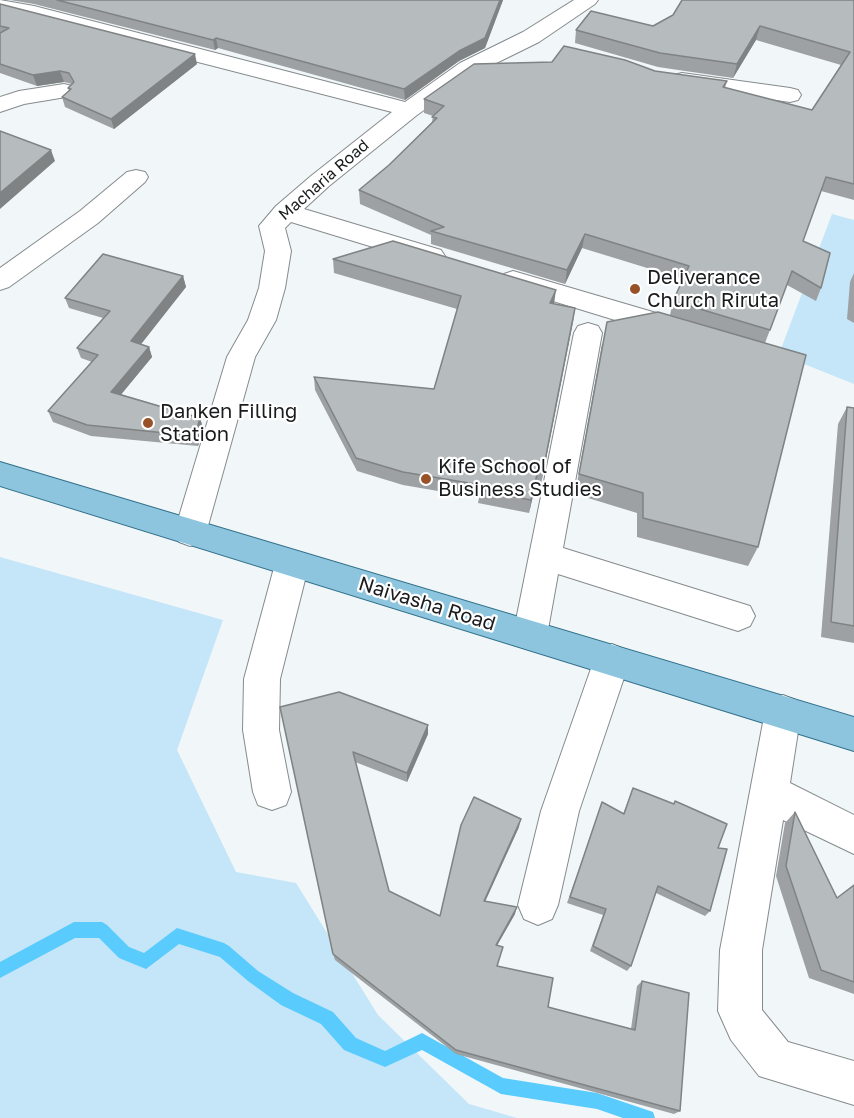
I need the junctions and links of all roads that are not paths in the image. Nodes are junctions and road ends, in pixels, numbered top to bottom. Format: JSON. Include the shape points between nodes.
{"nodes":[{"id":1,"x":588,"y":0,"type":"edge"},
{"id":2,"x":0,"y":5,"type":"edge"},
{"id":3,"x":531,"y":37,"type":"junction"},
{"id":4,"x":556,"y":48,"type":"dead end"},
{"id":5,"x":663,"y":77,"type":"edge"},
{"id":6,"x":64,"y":91,"type":"dead end"},
{"id":7,"x":790,"y":95,"type":"dead end"},
{"id":8,"x":0,"y":105,"type":"edge"},
{"id":9,"x":409,"y":110,"type":"junction"},
{"id":10,"x":136,"y":177,"type":"dead end"},
{"id":11,"x":285,"y":212,"type":"junction"},
{"id":12,"x":456,"y":263,"type":"edge"},
{"id":13,"x":490,"y":273,"type":"edge"},
{"id":14,"x":0,"y":281,"type":"edge"},
{"id":15,"x":588,"y":333,"type":"dead end"},
{"id":16,"x":695,"y":335,"type":"edge"},
{"id":17,"x":0,"y":474,"type":"edge"},
{"id":18,"x":190,"y":533,"type":"junction"},
{"id":19,"x":546,"y":556,"type":"junction"},
{"id":20,"x":292,"y":564,"type":"junction"},
{"id":21,"x":738,"y":616,"type":"dead end"},
{"id":22,"x":530,"y":635,"type":"junction"},
{"id":23,"x":612,"y":660,"type":"junction"},
{"id":24,"x":783,"y":712,"type":"junction"},
{"id":25,"x":854,"y":734,"type":"edge"},
{"id":26,"x":272,"y":792,"type":"dead end"},
{"id":27,"x":768,"y":792,"type":"junction"},
{"id":28,"x":854,"y":836,"type":"edge"},
{"id":29,"x":538,"y":905,"type":"dead end"},
{"id":30,"x":854,"y":1083,"type":"edge"}],
"edges":[{"from":1,"to":3,"type":"street","name":"Macharia Road"},
{"from":2,"to":9,"type":"street"},
{"from":3,"to":4,"type":"street"},
{"from":3,"to":9,"type":"street","name":"Macharia Road","via":[[468,68]]},
{"from":5,"to":7,"type":"street"},
{"from":6,"to":8,"type":"street"},
{"from":9,"to":11,"type":"street","name":"Macharia Road"},
{"from":10,"to":14,"type":"street"},
{"from":11,"to":12,"type":"street"},
{"from":11,"to":18,"type":"street","name":"Macharia Road","via":[[272,226],[278,251],[272,288],[262,320],[241,357]]},
{"from":13,"to":16,"type":"street"},
{"from":15,"to":19,"type":"street"},
{"from":17,"to":18,"type":"main road","name":"Naivasha Road"},
{"from":18,"to":20,"type":"main road","name":"Naivasha Road"},
{"from":19,"to":21,"type":"street"},
{"from":19,"to":22,"type":"street"},
{"from":20,"to":22,"type":"main road","name":"Naivasha Road"},
{"from":20,"to":26,"type":"street","via":[[262,679],[261,730]]},
{"from":22,"to":23,"type":"main road","name":"Naivasha Road"},
{"from":23,"to":24,"type":"main road","name":"Naivasha Road"},
{"from":23,"to":29,"type":"street","via":[[560,811]]},
{"from":24,"to":25,"type":"main road","name":"Naivasha Road"},
{"from":24,"to":27,"type":"street"},
{"from":27,"to":28,"type":"street"},
{"from":27,"to":30,"type":"street","via":[[741,950],[740,1011],[746,1025],[775,1060]]}]}
